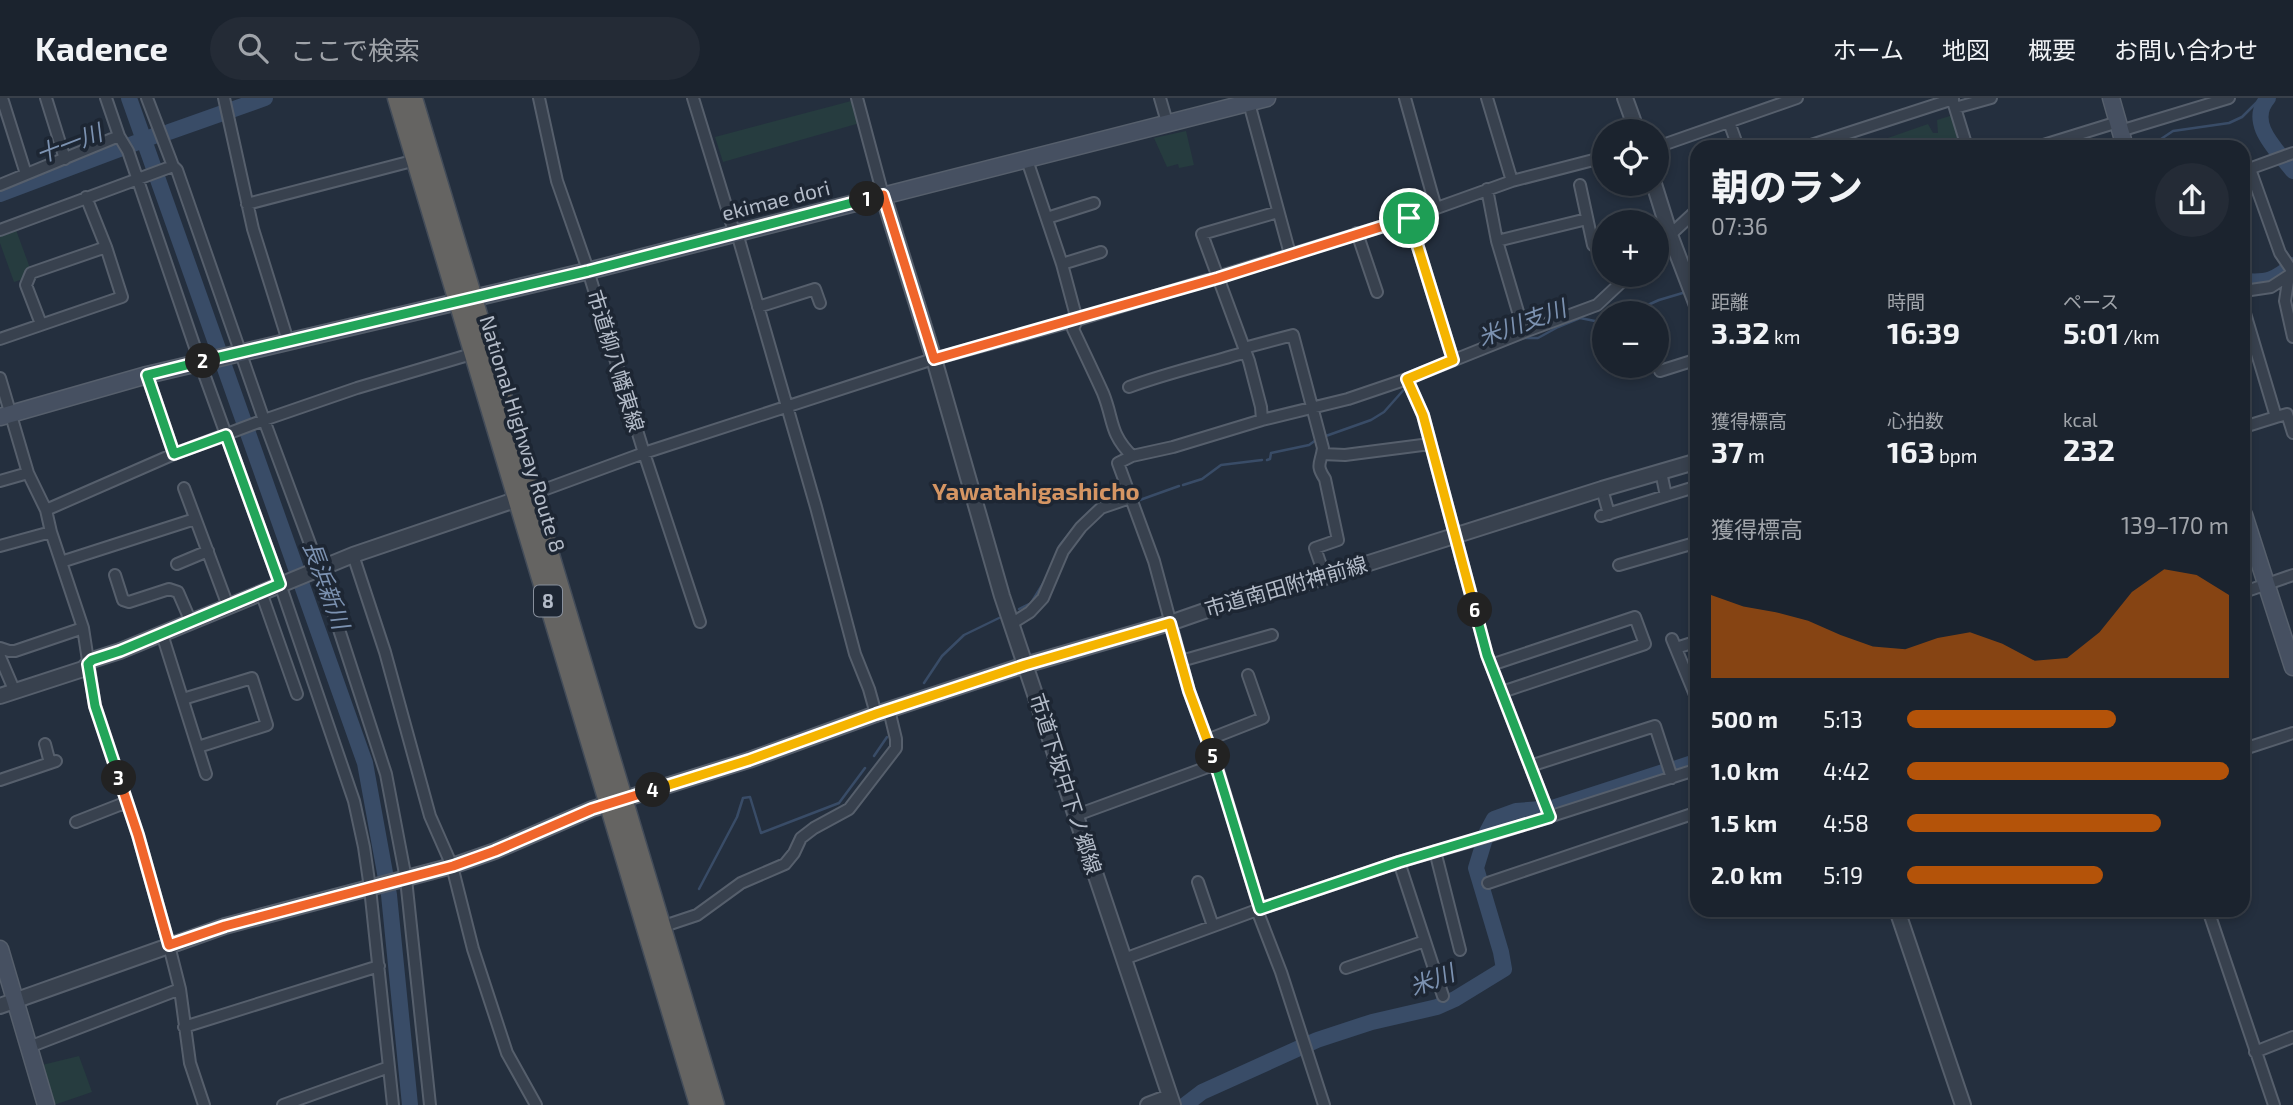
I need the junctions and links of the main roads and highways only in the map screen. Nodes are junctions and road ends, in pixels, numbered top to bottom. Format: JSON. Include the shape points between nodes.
{"nodes":[{"id":1,"x":397,"y":98,"type":"edge"},
{"id":2,"x":413,"y":98,"type":"edge"},
{"id":3,"x":1267,"y":98,"type":"edge"},
{"id":4,"x":2111,"y":98,"type":"edge"},
{"id":5,"x":1220,"y":103,"type":"edge"},
{"id":6,"x":2121,"y":133,"type":"edge"},
{"id":7,"x":466,"y":300,"type":"junction"},
{"id":8,"x":5,"y":415,"type":"edge"},
{"id":9,"x":525,"y":497,"type":"junction"},
{"id":10,"x":2250,"y":534,"type":"edge"},
{"id":11,"x":2293,"y":667,"type":"edge"},
{"id":12,"x":616,"y":801,"type":"junction"},
{"id":13,"x":0,"y":949,"type":"edge"},
{"id":14,"x":8,"y":1003,"type":"edge"},
{"id":15,"x":46,"y":1105,"type":"edge"},
{"id":16,"x":699,"y":1105,"type":"edge"},
{"id":17,"x":715,"y":1105,"type":"edge"}],
"edges":[{"from":1,"to":7,"type":"highway","name":"National Highway Route 8","number":"8"},
{"from":2,"to":7,"type":"highway","name":"National Highway Route 8","number":"8"},
{"from":3,"to":5,"type":"main road","name":"ekimae dori"},
{"from":4,"to":6,"type":"main road"},
{"from":5,"to":7,"type":"main road","name":"ekimae dori","via":[[1027,160]]},
{"from":7,"to":8,"type":"main road","name":"ekimae dori","via":[[203,361]]},
{"from":7,"to":9,"type":"highway","name":"National Highway Route 8","number":"8"},
{"from":7,"to":9,"type":"highway","name":"National Highway Route 8","number":"8","via":[[475,353]]},
{"from":9,"to":12,"type":"highway","name":"National Highway Route 8","number":"8"},
{"from":10,"to":11,"type":"main road"},
{"from":12,"to":16,"type":"highway","name":"National Highway Route 8","number":"8"},
{"from":12,"to":17,"type":"highway","name":"National Highway Route 8","number":"8"},
{"from":13,"to":14,"type":"main road"},
{"from":14,"to":15,"type":"main road","via":[[29,1047]]}]}
